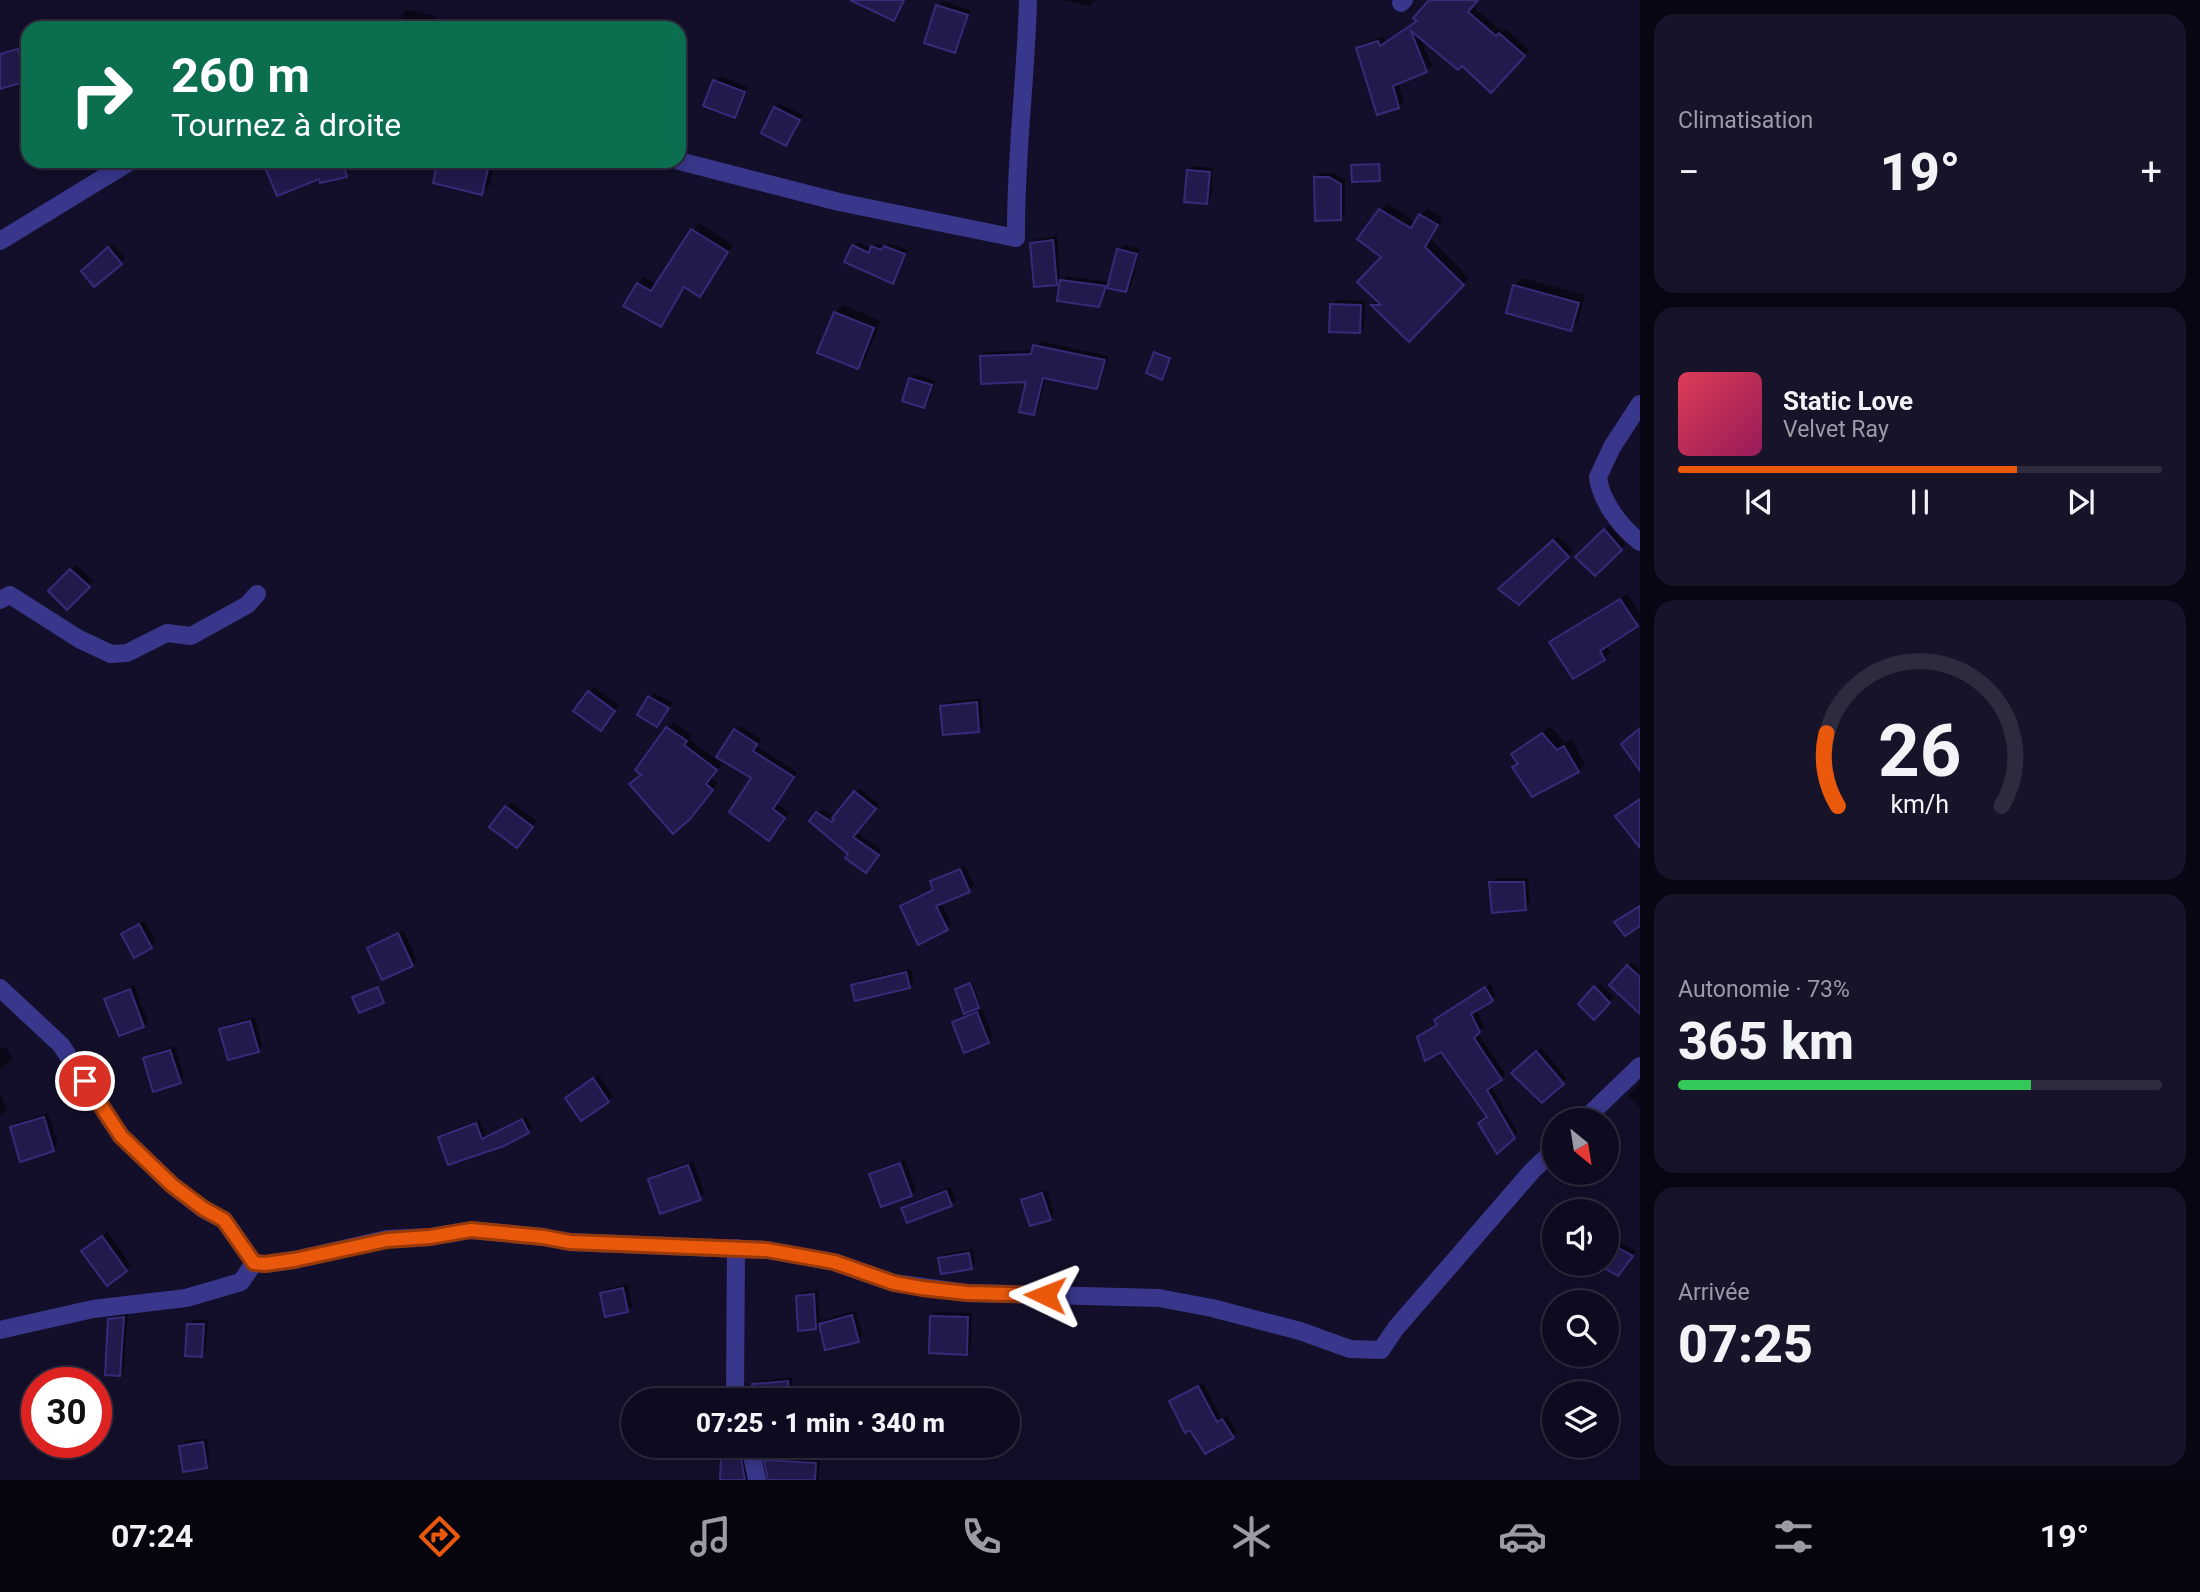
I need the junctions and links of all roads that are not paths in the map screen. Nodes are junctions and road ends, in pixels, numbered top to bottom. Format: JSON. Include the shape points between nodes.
{"nodes":[{"id":1,"x":1028,"y":0,"type":"edge"},
{"id":2,"x":686,"y":162,"type":"edge"},
{"id":3,"x":120,"y":168,"type":"edge"},
{"id":4,"x":0,"y":241,"type":"edge"},
{"id":5,"x":1640,"y":404,"type":"edge"},
{"id":6,"x":1640,"y":542,"type":"edge"},
{"id":7,"x":257,"y":594,"type":"dead end"},
{"id":8,"x":0,"y":600,"type":"edge"},
{"id":9,"x":0,"y":988,"type":"edge"},
{"id":10,"x":1640,"y":1066,"type":"edge"},
{"id":11,"x":1596,"y":1108,"type":"edge"},
{"id":12,"x":1542,"y":1161,"type":"edge"},
{"id":13,"x":736,"y":1248,"type":"junction"},
{"id":14,"x":254,"y":1263,"type":"junction"},
{"id":15,"x":0,"y":1330,"type":"edge"},
{"id":16,"x":735,"y":1388,"type":"edge"},
{"id":17,"x":752,"y":1458,"type":"edge"},
{"id":18,"x":757,"y":1480,"type":"edge"}],
"edges":[{"from":1,"to":2,"type":"street","via":[[1015,188],[1016,238],[839,202]]},
{"from":3,"to":4,"type":"street"},
{"from":5,"to":6,"type":"street","via":[[1598,477],[1605,499]]},
{"from":7,"to":8,"type":"street","via":[[247,605],[191,636],[167,633],[127,653],[111,654],[10,595]]},
{"from":9,"to":14,"type":"street","via":[[61,1045],[121,1136],[172,1185],[224,1220]]},
{"from":10,"to":11,"type":"street"},
{"from":12,"to":13,"type":"street","via":[[1381,1350],[1350,1349],[1300,1331],[1159,1298],[922,1288],[834,1262]]},
{"from":13,"to":14,"type":"street","via":[[570,1242],[471,1230]]},
{"from":13,"to":16,"type":"street"},
{"from":14,"to":15,"type":"street","via":[[241,1282],[186,1298],[93,1308]]},
{"from":17,"to":18,"type":"street"}]}
